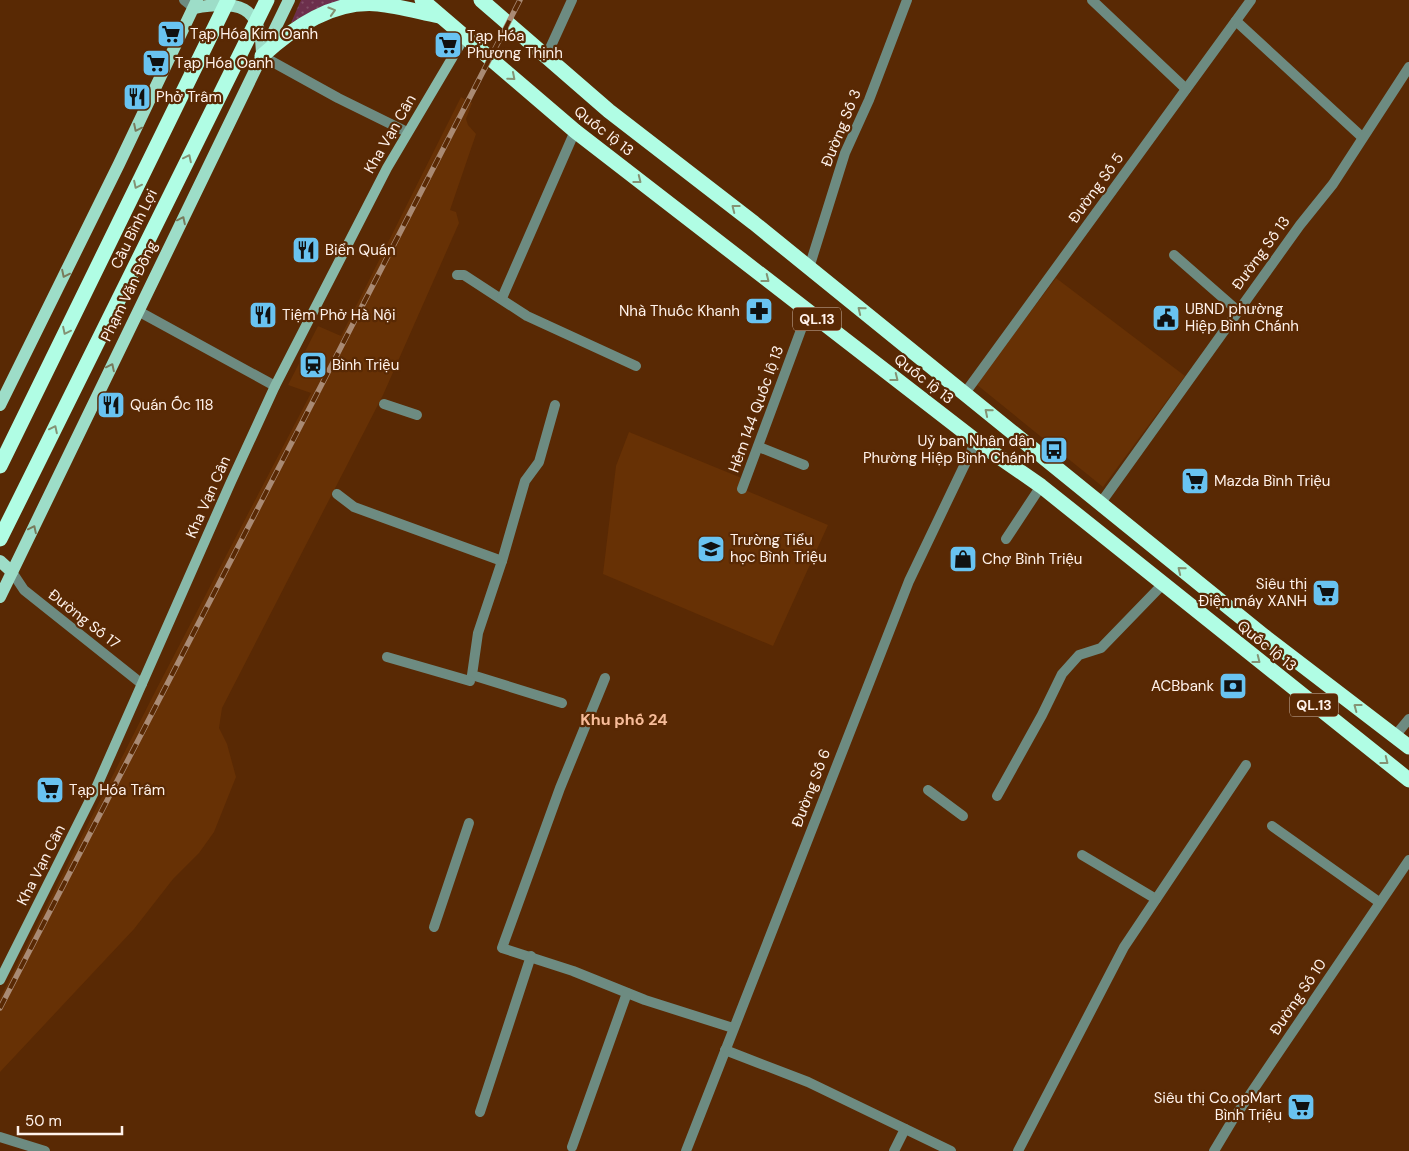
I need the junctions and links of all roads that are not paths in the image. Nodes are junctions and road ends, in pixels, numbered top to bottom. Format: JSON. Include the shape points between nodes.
{"nodes":[{"id":1,"x":228,"y":0,"type":"edge"},
{"id":2,"x":267,"y":0,"type":"edge"},
{"id":3,"x":289,"y":0,"type":"edge"},
{"id":4,"x":422,"y":0,"type":"edge"},
{"id":5,"x":572,"y":0,"type":"edge"},
{"id":6,"x":906,"y":0,"type":"edge"},
{"id":7,"x":1092,"y":0,"type":"edge"},
{"id":8,"x":1251,"y":0,"type":"edge"},
{"id":9,"x":484,"y":1,"type":"edge"},
{"id":10,"x":193,"y":2,"type":"edge"},
{"id":11,"x":438,"y":16,"type":"junction"},
{"id":12,"x":1236,"y":21,"type":"junction"},
{"id":13,"x":464,"y":38,"type":"junction"},
{"id":14,"x":262,"y":56,"type":"junction"},
{"id":15,"x":546,"y":57,"type":"junction"},
{"id":16,"x":1409,"y":66,"type":"edge"},
{"id":17,"x":1186,"y":89,"type":"junction"},
{"id":18,"x":574,"y":131,"type":"junction"},
{"id":19,"x":407,"y":132,"type":"junction"},
{"id":20,"x":1362,"y":137,"type":"junction"},
{"id":21,"x":1174,"y":255,"type":"dead end"},
{"id":22,"x":809,"y":268,"type":"junction"},
{"id":23,"x":456,"y":275,"type":"dead end"},
{"id":24,"x":502,"y":298,"type":"junction"},
{"id":25,"x":1238,"y":310,"type":"junction"},
{"id":26,"x":138,"y":311,"type":"junction"},
{"id":27,"x":808,"y":311,"type":"junction"},
{"id":28,"x":636,"y":366,"type":"dead end"},
{"id":29,"x":275,"y":386,"type":"junction"},
{"id":30,"x":965,"y":393,"type":"junction"},
{"id":31,"x":384,"y":404,"type":"dead end"},
{"id":32,"x":555,"y":404,"type":"dead end"},
{"id":33,"x":0,"y":405,"type":"edge"},
{"id":34,"x":417,"y":415,"type":"dead end"},
{"id":35,"x":976,"y":441,"type":"junction"},
{"id":36,"x":759,"y":447,"type":"junction"},
{"id":37,"x":3,"y":460,"type":"edge"},
{"id":38,"x":804,"y":465,"type":"dead end"},
{"id":39,"x":1042,"y":486,"type":"junction"},
{"id":40,"x":742,"y":489,"type":"dead end"},
{"id":41,"x":337,"y":494,"type":"dead end"},
{"id":42,"x":1100,"y":504,"type":"junction"},
{"id":43,"x":0,"y":539,"type":"edge"},
{"id":44,"x":1006,"y":539,"type":"dead end"},
{"id":45,"x":0,"y":561,"type":"edge"},
{"id":46,"x":502,"y":561,"type":"junction"},
{"id":47,"x":12,"y":572,"type":"junction"},
{"id":48,"x":1163,"y":584,"type":"junction"},
{"id":49,"x":0,"y":597,"type":"edge"},
{"id":50,"x":1233,"y":611,"type":"junction"},
{"id":51,"x":1219,"y":630,"type":"junction"},
{"id":52,"x":387,"y":657,"type":"dead end"},
{"id":53,"x":471,"y":678,"type":"junction"},
{"id":54,"x":605,"y":678,"type":"dead end"},
{"id":55,"x":142,"y":684,"type":"junction"},
{"id":56,"x":562,"y":703,"type":"dead end"},
{"id":57,"x":1409,"y":719,"type":"edge"},
{"id":58,"x":1395,"y":736,"type":"junction"},
{"id":59,"x":1409,"y":747,"type":"edge"},
{"id":60,"x":1246,"y":764,"type":"dead end"},
{"id":61,"x":1409,"y":780,"type":"edge"},
{"id":62,"x":928,"y":790,"type":"dead end"},
{"id":63,"x":997,"y":796,"type":"dead end"},
{"id":64,"x":963,"y":816,"type":"dead end"},
{"id":65,"x":469,"y":823,"type":"dead end"},
{"id":66,"x":1272,"y":826,"type":"dead end"},
{"id":67,"x":1082,"y":855,"type":"dead end"},
{"id":68,"x":1409,"y":860,"type":"edge"},
{"id":69,"x":1156,"y":899,"type":"junction"},
{"id":70,"x":1379,"y":902,"type":"junction"},
{"id":71,"x":434,"y":927,"type":"dead end"},
{"id":72,"x":531,"y":956,"type":"junction"},
{"id":73,"x":0,"y":980,"type":"edge"},
{"id":74,"x":627,"y":993,"type":"junction"},
{"id":75,"x":733,"y":1028,"type":"junction"},
{"id":76,"x":724,"y":1050,"type":"junction"},
{"id":77,"x":480,"y":1112,"type":"dead end"},
{"id":78,"x":905,"y":1129,"type":"junction"},
{"id":79,"x":0,"y":1137,"type":"edge"},
{"id":80,"x":572,"y":1147,"type":"dead end"},
{"id":81,"x":45,"y":1151,"type":"edge"},
{"id":82,"x":686,"y":1151,"type":"edge"},
{"id":83,"x":894,"y":1151,"type":"edge"},
{"id":84,"x":951,"y":1151,"type":"edge"},
{"id":85,"x":1018,"y":1151,"type":"edge"},
{"id":86,"x":1214,"y":1151,"type":"edge"}],
"edges":[{"from":1,"to":37,"type":"highway","name":"Cầu Bình Lợi","one_way":true},
{"from":43,"to":2,"type":"highway","name":"Cầu Bình Lợi","one_way":true},
{"from":3,"to":14,"type":"main road","name":"Phạm Văn Đồng"},
{"from":4,"to":11,"type":"highway","name":"Quốc lộ 13","number":"QL.13"},
{"from":5,"to":15,"type":"street"},
{"from":6,"to":22,"type":"street","name":"Đường Số 3","via":[[869,100],[845,153]]},
{"from":7,"to":17,"type":"street"},
{"from":8,"to":12,"type":"street","name":"Đường Số 5"},
{"from":9,"to":15,"type":"highway","name":"Quốc lộ 13","number":"QL.13"},
{"from":10,"to":14,"type":"main road","via":[[221,1],[238,4],[248,10],[260,28]]},
{"from":10,"to":33,"type":"main road","one_way":true},
{"from":11,"to":13,"type":"highway","name":"Quốc lộ 13","number":"QL.13"},
{"from":14,"to":11,"type":"highway","one_way":true,"via":[[288,33],[318,16],[353,5],[377,4]]},
{"from":12,"to":17,"type":"street","name":"Đường Số 5"},
{"from":12,"to":20,"type":"street"},
{"from":13,"to":18,"type":"highway","name":"Quốc lộ 13","number":"QL.13","one_way":true},
{"from":13,"to":19,"type":"street","name":"Kha Vạn Cân"},
{"from":14,"to":19,"type":"street"},
{"from":26,"to":14,"type":"main road","name":"Phạm Văn Đồng","one_way":true},
{"from":22,"to":15,"type":"highway","name":"Quốc lộ 13","number":"QL.13","one_way":true,"via":[[609,111]]},
{"from":16,"to":20,"type":"street","name":"Đường Số 13"},
{"from":17,"to":30,"type":"street","name":"Đường Số 5"},
{"from":18,"to":24,"type":"street"},
{"from":18,"to":27,"type":"highway","name":"Quốc lộ 13","number":"QL.13","one_way":true},
{"from":19,"to":29,"type":"street","name":"Kha Vạn Cân"},
{"from":20,"to":25,"type":"street","name":"Đường Số 13","via":[[1333,184]]},
{"from":21,"to":25,"type":"street"},
{"from":30,"to":22,"type":"highway","name":"Quốc lộ 13","number":"QL.13","one_way":true},
{"from":23,"to":24,"type":"street","via":[[464,276]]},
{"from":24,"to":28,"type":"street","via":[[527,316]]},
{"from":25,"to":42,"type":"street","name":"Đường Số 13"},
{"from":26,"to":29,"type":"street"},
{"from":47,"to":26,"type":"main road","name":"Phạm Văn Đồng","one_way":true},
{"from":27,"to":35,"type":"highway","name":"Quốc lộ 13","number":"QL.13","one_way":true},
{"from":27,"to":36,"type":"street","name":"Hẻm 144 Quốc lộ 13"},
{"from":29,"to":55,"type":"street","name":"Kha Vạn Cân"},
{"from":42,"to":30,"type":"highway","name":"Quốc lộ 13","number":"QL.13","one_way":true},
{"from":31,"to":34,"type":"street"},
{"from":32,"to":46,"type":"street","via":[[539,462],[525,481]]},
{"from":35,"to":39,"type":"highway","name":"Quốc lộ 13","number":"QL.13"},
{"from":35,"to":75,"type":"street","name":"Đường Số 6","via":[[909,581]]},
{"from":36,"to":38,"type":"street"},
{"from":36,"to":40,"type":"street","name":"Hẻm 144 Quốc lộ 13"},
{"from":39,"to":44,"type":"street"},
{"from":39,"to":48,"type":"highway","name":"Quốc lộ 13","number":"QL.13"},
{"from":41,"to":46,"type":"street","via":[[354,507]]},
{"from":50,"to":42,"type":"highway","name":"Quốc lộ 13","number":"QL.13","one_way":true},
{"from":45,"to":47,"type":"main road"},
{"from":46,"to":53,"type":"street","via":[[478,632]]},
{"from":47,"to":49,"type":"main road","name":"Phạm Văn Đồng"},
{"from":47,"to":55,"type":"street","name":"Đường Số 17","via":[[24,590]]},
{"from":48,"to":51,"type":"highway","name":"Quốc lộ 13","number":"QL.13"},
{"from":48,"to":63,"type":"street","via":[[1101,648],[1079,655],[1062,674]]},
{"from":50,"to":51,"type":"highway"},
{"from":58,"to":50,"type":"highway","name":"Quốc lộ 13","number":"QL.13","one_way":true},
{"from":51,"to":61,"type":"highway","name":"Quốc lộ 13","number":"QL.13","one_way":true},
{"from":52,"to":53,"type":"street"},
{"from":53,"to":56,"type":"street"},
{"from":54,"to":72,"type":"street","via":[[560,788],[502,948]]},
{"from":55,"to":73,"type":"street","name":"Kha Vạn Cân","via":[[96,788]]},
{"from":57,"to":58,"type":"street"},
{"from":58,"to":59,"type":"highway","name":"Quốc lộ 13","number":"QL.13"},
{"from":60,"to":69,"type":"street"},
{"from":62,"to":64,"type":"street"},
{"from":65,"to":71,"type":"street"},
{"from":66,"to":70,"type":"street"},
{"from":67,"to":69,"type":"street"},
{"from":68,"to":70,"type":"street","name":"Đường Số 10"},
{"from":69,"to":85,"type":"street","via":[[1124,947]]},
{"from":70,"to":86,"type":"street","name":"Đường Số 10"},
{"from":72,"to":74,"type":"street"},
{"from":72,"to":77,"type":"street"},
{"from":74,"to":75,"type":"street"},
{"from":74,"to":80,"type":"street"},
{"from":75,"to":76,"type":"street","name":"Đường Số 6"},
{"from":76,"to":78,"type":"street","via":[[808,1082]]},
{"from":76,"to":82,"type":"street","name":"Đường Số 6"},
{"from":78,"to":83,"type":"street"},
{"from":78,"to":84,"type":"street"},
{"from":79,"to":81,"type":"street"}]}
